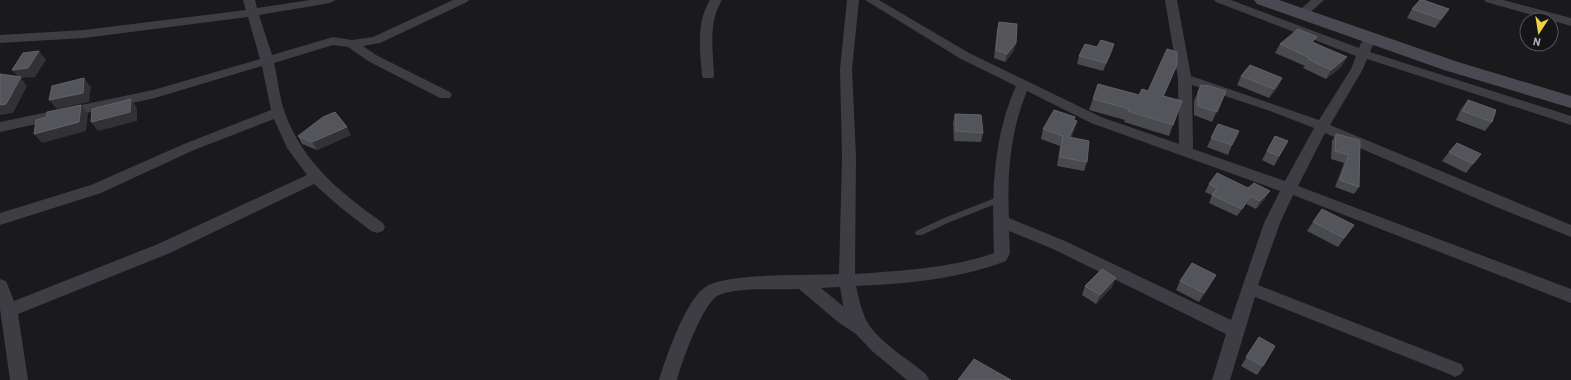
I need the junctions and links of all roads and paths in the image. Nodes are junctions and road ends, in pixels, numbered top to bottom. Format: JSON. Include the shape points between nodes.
{"nodes":[{"id":1,"x":330,"y":0,"type":"edge"},
{"id":2,"x":462,"y":0,"type":"edge"},
{"id":3,"x":716,"y":0,"type":"edge"},
{"id":4,"x":853,"y":0,"type":"edge"},
{"id":5,"x":871,"y":0,"type":"edge"},
{"id":6,"x":1171,"y":0,"type":"edge"},
{"id":7,"x":1220,"y":0,"type":"edge"},
{"id":8,"x":1264,"y":0,"type":"edge"},
{"id":9,"x":1318,"y":0,"type":"edge"},
{"id":10,"x":1490,"y":0,"type":"edge"},
{"id":11,"x":250,"y":6,"type":"edge"},
{"id":12,"x":1301,"y":14,"type":"junction"},
{"id":13,"x":1571,"y":22,"type":"edge"},
{"id":14,"x":0,"y":39,"type":"edge"},
{"id":15,"x":352,"y":44,"type":"junction"},
{"id":16,"x":1367,"y":47,"type":"junction"},
{"id":17,"x":268,"y":62,"type":"junction"},
{"id":18,"x":708,"y":75,"type":"dead end"},
{"id":19,"x":1185,"y":78,"type":"junction"},
{"id":20,"x":1023,"y":85,"type":"junction"},
{"id":21,"x":445,"y":95,"type":"dead end"},
{"id":22,"x":1571,"y":102,"type":"edge"},
{"id":23,"x":278,"y":112,"type":"junction"},
{"id":24,"x":1571,"y":121,"type":"edge"},
{"id":25,"x":0,"y":126,"type":"edge"},
{"id":26,"x":1323,"y":127,"type":"junction"},
{"id":27,"x":1186,"y":151,"type":"junction"},
{"id":28,"x":315,"y":177,"type":"junction"},
{"id":29,"x":1289,"y":188,"type":"junction"},
{"id":30,"x":1000,"y":199,"type":"junction"},
{"id":31,"x":0,"y":219,"type":"edge"},
{"id":32,"x":1000,"y":221,"type":"junction"},
{"id":33,"x":377,"y":227,"type":"dead end"},
{"id":34,"x":1571,"y":231,"type":"edge"},
{"id":35,"x":919,"y":233,"type":"dead end"},
{"id":36,"x":847,"y":282,"type":"junction"},
{"id":37,"x":803,"y":283,"type":"junction"},
{"id":38,"x":0,"y":286,"type":"edge"},
{"id":39,"x":1249,"y":288,"type":"junction"},
{"id":40,"x":1571,"y":296,"type":"edge"},
{"id":41,"x":9,"y":310,"type":"junction"},
{"id":42,"x":862,"y":329,"type":"junction"},
{"id":43,"x":1236,"y":331,"type":"junction"},
{"id":44,"x":1455,"y":369,"type":"dead end"},
{"id":45,"x":19,"y":380,"type":"edge"},
{"id":46,"x":668,"y":380,"type":"edge"},
{"id":47,"x":920,"y":380,"type":"edge"},
{"id":48,"x":1221,"y":380,"type":"edge"}],
"edges":[{"from":1,"to":11,"type":"street"},
{"from":2,"to":15,"type":"street","via":[[386,36],[365,43]]},
{"from":3,"to":18,"type":"street","via":[[711,5],[707,33]]},
{"from":4,"to":36,"type":"street","via":[[846,69],[849,157]]},
{"from":5,"to":20,"type":"street","via":[[965,56]]},
{"from":6,"to":19,"type":"street"},
{"from":7,"to":16,"type":"street"},
{"from":8,"to":12,"type":"main road"},
{"from":9,"to":12,"type":"street"},
{"from":10,"to":13,"type":"street"},
{"from":11,"to":14,"type":"street","via":[[111,31]]},
{"from":11,"to":17,"type":"street"},
{"from":12,"to":16,"type":"main road"},
{"from":15,"to":17,"type":"street","via":[[333,41]]},
{"from":15,"to":21,"type":"street","via":[[372,58]]},
{"from":16,"to":22,"type":"main road"},
{"from":16,"to":24,"type":"street"},
{"from":16,"to":26,"type":"street"},
{"from":17,"to":23,"type":"street"},
{"from":17,"to":25,"type":"street","via":[[127,101]]},
{"from":19,"to":26,"type":"street","via":[[1287,112]]},
{"from":19,"to":27,"type":"street"},
{"from":20,"to":27,"type":"street","via":[[1096,120]]},
{"from":20,"to":30,"type":"street","via":[[1007,128]]},
{"from":23,"to":28,"type":"street","via":[[288,136]]},
{"from":23,"to":31,"type":"street","via":[[188,147],[96,189]]},
{"from":26,"to":29,"type":"street","via":[[1307,151]]},
{"from":26,"to":34,"type":"street","via":[[1498,203]]},
{"from":27,"to":29,"type":"street"},
{"from":28,"to":33,"type":"street","via":[[343,203]]},
{"from":28,"to":41,"type":"street","via":[[166,249]]},
{"from":29,"to":39,"type":"street","via":[[1272,223]]},
{"from":29,"to":40,"type":"street"},
{"from":30,"to":32,"type":"street"},
{"from":30,"to":35,"type":"lane"},
{"from":32,"to":36,"type":"street","via":[[1000,257],[913,276]]},
{"from":32,"to":43,"type":"street","via":[[1059,245]]},
{"from":36,"to":37,"type":"street"},
{"from":36,"to":42,"type":"street","via":[[852,305]]},
{"from":37,"to":42,"type":"street"},
{"from":37,"to":46,"type":"street","via":[[725,287],[711,291],[703,298]]},
{"from":38,"to":41,"type":"street"},
{"from":39,"to":43,"type":"street"},
{"from":39,"to":44,"type":"street"},
{"from":41,"to":45,"type":"street"},
{"from":42,"to":47,"type":"street","via":[[878,346]]},
{"from":43,"to":48,"type":"street"}]}
